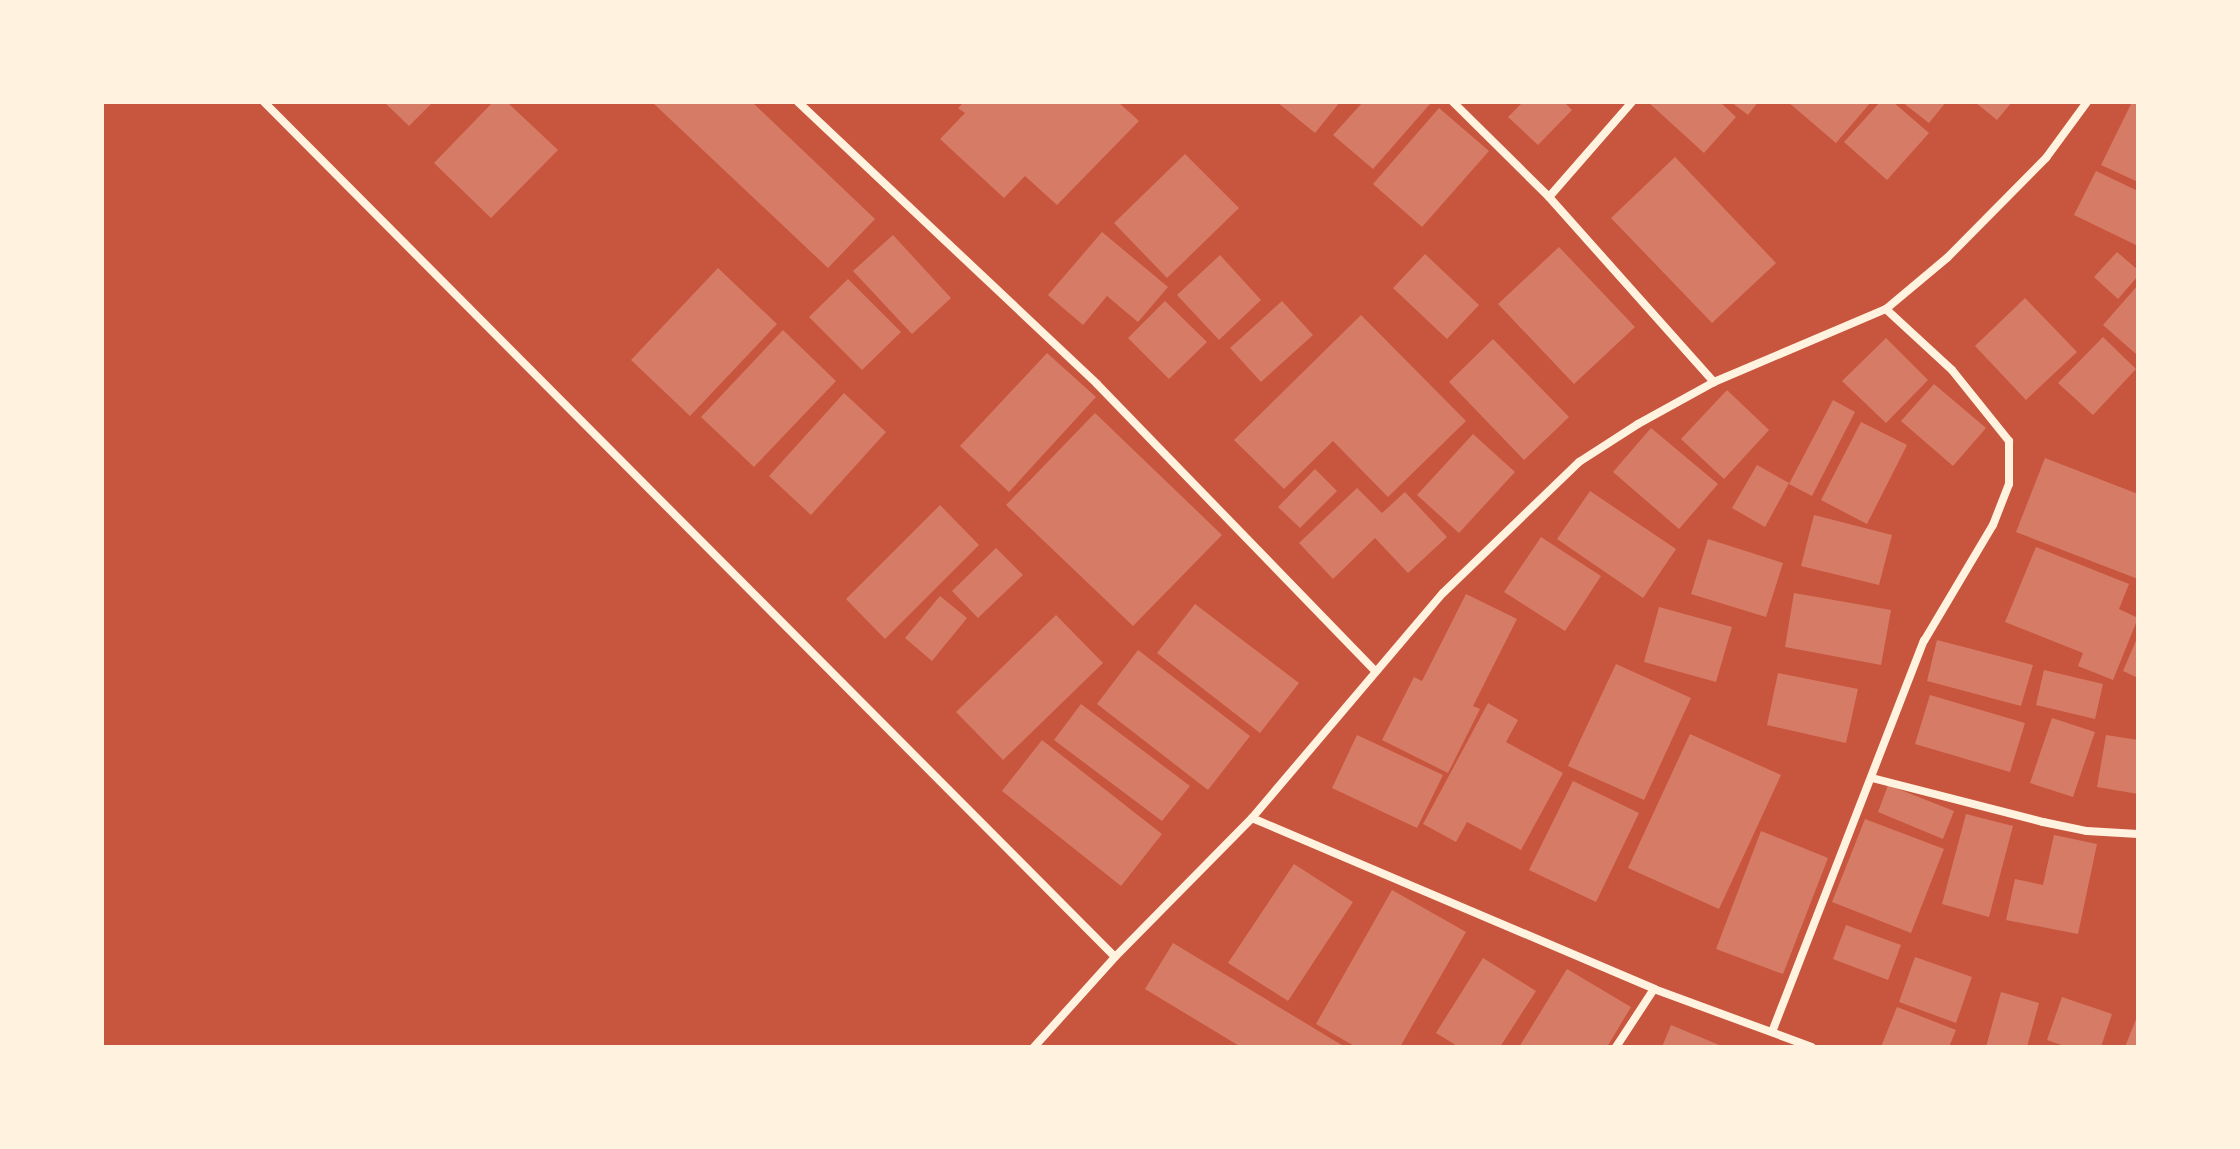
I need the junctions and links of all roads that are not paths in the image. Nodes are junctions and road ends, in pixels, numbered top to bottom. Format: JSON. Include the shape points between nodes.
{"nodes":[{"id":1,"x":264,"y":102,"type":"edge"},
{"id":2,"x":798,"y":102,"type":"edge"},
{"id":3,"x":1453,"y":102,"type":"edge"},
{"id":4,"x":1632,"y":102,"type":"edge"},
{"id":5,"x":2087,"y":102,"type":"edge"},
{"id":6,"x":1549,"y":197,"type":"junction"},
{"id":7,"x":1886,"y":309,"type":"junction"},
{"id":8,"x":1714,"y":382,"type":"junction"},
{"id":9,"x":1374,"y":670,"type":"junction"},
{"id":10,"x":1872,"y":778,"type":"junction"},
{"id":11,"x":1252,"y":818,"type":"junction"},
{"id":12,"x":2138,"y":834,"type":"edge"},
{"id":13,"x":1115,"y":957,"type":"junction"},
{"id":14,"x":1654,"y":989,"type":"junction"},
{"id":15,"x":1772,"y":1032,"type":"junction"},
{"id":16,"x":1034,"y":1047,"type":"edge"},
{"id":17,"x":1616,"y":1047,"type":"edge"},
{"id":18,"x":1812,"y":1047,"type":"edge"}],
"edges":[{"from":1,"to":13,"type":"street"},
{"from":2,"to":9,"type":"street","via":[[1097,384]]},
{"from":3,"to":6,"type":"street"},
{"from":4,"to":6,"type":"street"},
{"from":5,"to":7,"type":"street","via":[[2046,158],[1947,258]]},
{"from":6,"to":8,"type":"street"},
{"from":7,"to":8,"type":"street"},
{"from":7,"to":10,"type":"street","via":[[1952,370],[2009,441],[2009,484],[1993,525],[1924,641]]},
{"from":8,"to":9,"type":"street","via":[[1579,462],[1443,593]]},
{"from":9,"to":11,"type":"street"},
{"from":10,"to":12,"type":"street","via":[[2043,822]]},
{"from":10,"to":15,"type":"street"},
{"from":11,"to":13,"type":"street"},
{"from":11,"to":14,"type":"street"},
{"from":13,"to":16,"type":"street"},
{"from":14,"to":15,"type":"street"},
{"from":14,"to":17,"type":"street"},
{"from":15,"to":18,"type":"street"}]}
